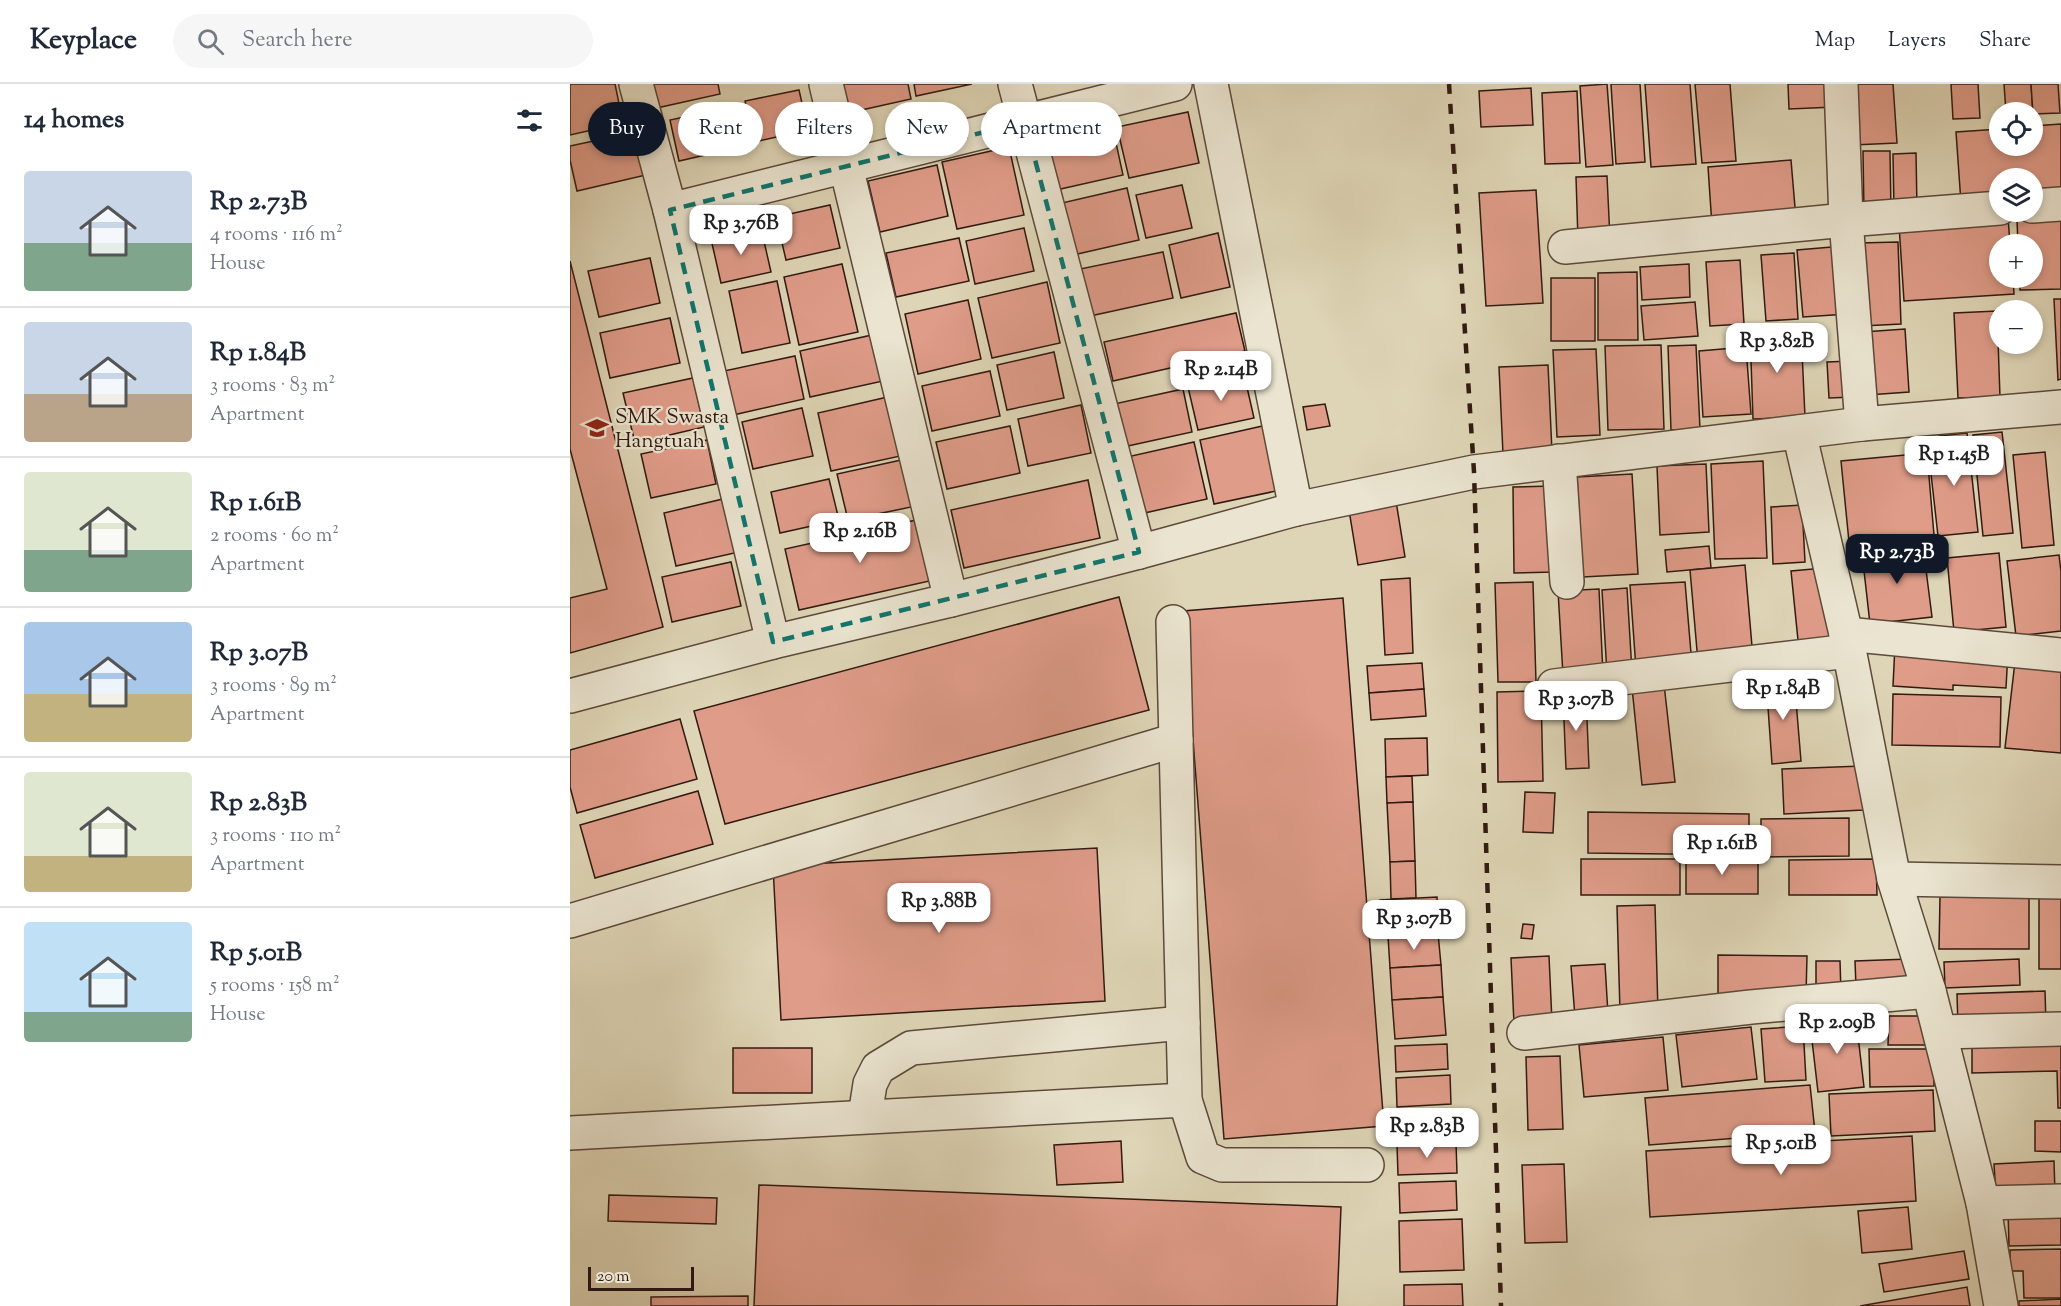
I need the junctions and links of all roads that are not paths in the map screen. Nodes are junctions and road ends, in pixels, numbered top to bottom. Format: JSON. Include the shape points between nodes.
{"nodes":[{"id":1,"x":636,"y":84,"type":"edge"},
{"id":2,"x":826,"y":84,"type":"edge"},
{"id":3,"x":1015,"y":84,"type":"edge"},
{"id":4,"x":1175,"y":84,"type":"edge"},
{"id":5,"x":1211,"y":84,"type":"edge"},
{"id":6,"x":1841,"y":84,"type":"edge"},
{"id":7,"x":1020,"y":102,"type":"edge"},
{"id":8,"x":1104,"y":102,"type":"edge"},
{"id":9,"x":981,"y":133,"type":"edge"},
{"id":10,"x":1034,"y":156,"type":"edge"},
{"id":11,"x":846,"y":166,"type":"junction"},
{"id":12,"x":2061,"y":204,"type":"edge"},
{"id":13,"x":2043,"y":205,"type":"edge"},
{"id":14,"x":1989,"y":209,"type":"edge"},
{"id":15,"x":670,"y":210,"type":"junction"},
{"id":16,"x":1846,"y":220,"type":"junction"},
{"id":17,"x":1565,"y":247,"type":"dead end"},
{"id":18,"x":2059,"y":410,"type":"edge"},
{"id":19,"x":1862,"y":424,"type":"junction"},
{"id":20,"x":1799,"y":432,"type":"junction"},
{"id":21,"x":1559,"y":461,"type":"junction"},
{"id":22,"x":1296,"y":509,"type":"junction"},
{"id":23,"x":1139,"y":552,"type":"junction"},
{"id":24,"x":1567,"y":582,"type":"dead end"},
{"id":25,"x":951,"y":600,"type":"junction"},
{"id":26,"x":1173,"y":621,"type":"dead end"},
{"id":27,"x":773,"y":642,"type":"junction"},
{"id":28,"x":1847,"y":643,"type":"junction"},
{"id":29,"x":2061,"y":655,"type":"edge"},
{"id":30,"x":1554,"y":686,"type":"dead end"},
{"id":31,"x":570,"y":696,"type":"edge"},
{"id":32,"x":1176,"y":740,"type":"junction"},
{"id":33,"x":1894,"y":879,"type":"junction"},
{"id":34,"x":2061,"y":882,"type":"edge"},
{"id":35,"x":570,"y":921,"type":"edge"},
{"id":36,"x":1929,"y":991,"type":"junction"},
{"id":37,"x":1183,"y":1023,"type":"junction"},
{"id":38,"x":2061,"y":1029,"type":"edge"},
{"id":39,"x":1940,"y":1032,"type":"junction"},
{"id":40,"x":1524,"y":1033,"type":"dead end"},
{"id":41,"x":1185,"y":1100,"type":"junction"},
{"id":42,"x":865,"y":1116,"type":"junction"},
{"id":43,"x":570,"y":1133,"type":"edge"},
{"id":44,"x":1367,"y":1165,"type":"dead end"},
{"id":45,"x":2061,"y":1201,"type":"edge"},
{"id":46,"x":1983,"y":1203,"type":"junction"},
{"id":47,"x":2001,"y":1306,"type":"edge"}],
"edges":[{"from":1,"to":15,"type":"street"},
{"from":2,"to":11,"type":"street"},
{"from":3,"to":7,"type":"street"},
{"from":4,"to":8,"type":"street"},
{"from":5,"to":22,"type":"street"},
{"from":6,"to":16,"type":"street"},
{"from":9,"to":11,"type":"street"},
{"from":10,"to":23,"type":"street"},
{"from":11,"to":15,"type":"street"},
{"from":11,"to":25,"type":"street"},
{"from":12,"to":13,"type":"street"},
{"from":14,"to":16,"type":"street"},
{"from":15,"to":27,"type":"street"},
{"from":16,"to":17,"type":"street"},
{"from":16,"to":19,"type":"street"},
{"from":18,"to":19,"type":"street"},
{"from":19,"to":20,"type":"street"},
{"from":20,"to":21,"type":"street"},
{"from":20,"to":28,"type":"street"},
{"from":21,"to":22,"type":"street","via":[[1474,472]]},
{"from":21,"to":24,"type":"street"},
{"from":22,"to":23,"type":"street"},
{"from":23,"to":25,"type":"street"},
{"from":25,"to":27,"type":"street"},
{"from":26,"to":32,"type":"street"},
{"from":27,"to":31,"type":"street"},
{"from":28,"to":29,"type":"street"},
{"from":28,"to":30,"type":"street"},
{"from":28,"to":33,"type":"street"},
{"from":32,"to":35,"type":"street"},
{"from":32,"to":37,"type":"street"},
{"from":33,"to":34,"type":"street"},
{"from":33,"to":36,"type":"street"},
{"from":36,"to":39,"type":"street"},
{"from":36,"to":40,"type":"street"},
{"from":37,"to":41,"type":"street"},
{"from":37,"to":42,"type":"street","via":[[911,1048],[878,1068],[870,1084]]},
{"from":38,"to":39,"type":"street"},
{"from":39,"to":46,"type":"street"},
{"from":41,"to":42,"type":"street"},
{"from":41,"to":44,"type":"street","via":[[1203,1157],[1222,1165]]},
{"from":42,"to":43,"type":"street"},
{"from":45,"to":46,"type":"street"},
{"from":46,"to":47,"type":"street"}]}
